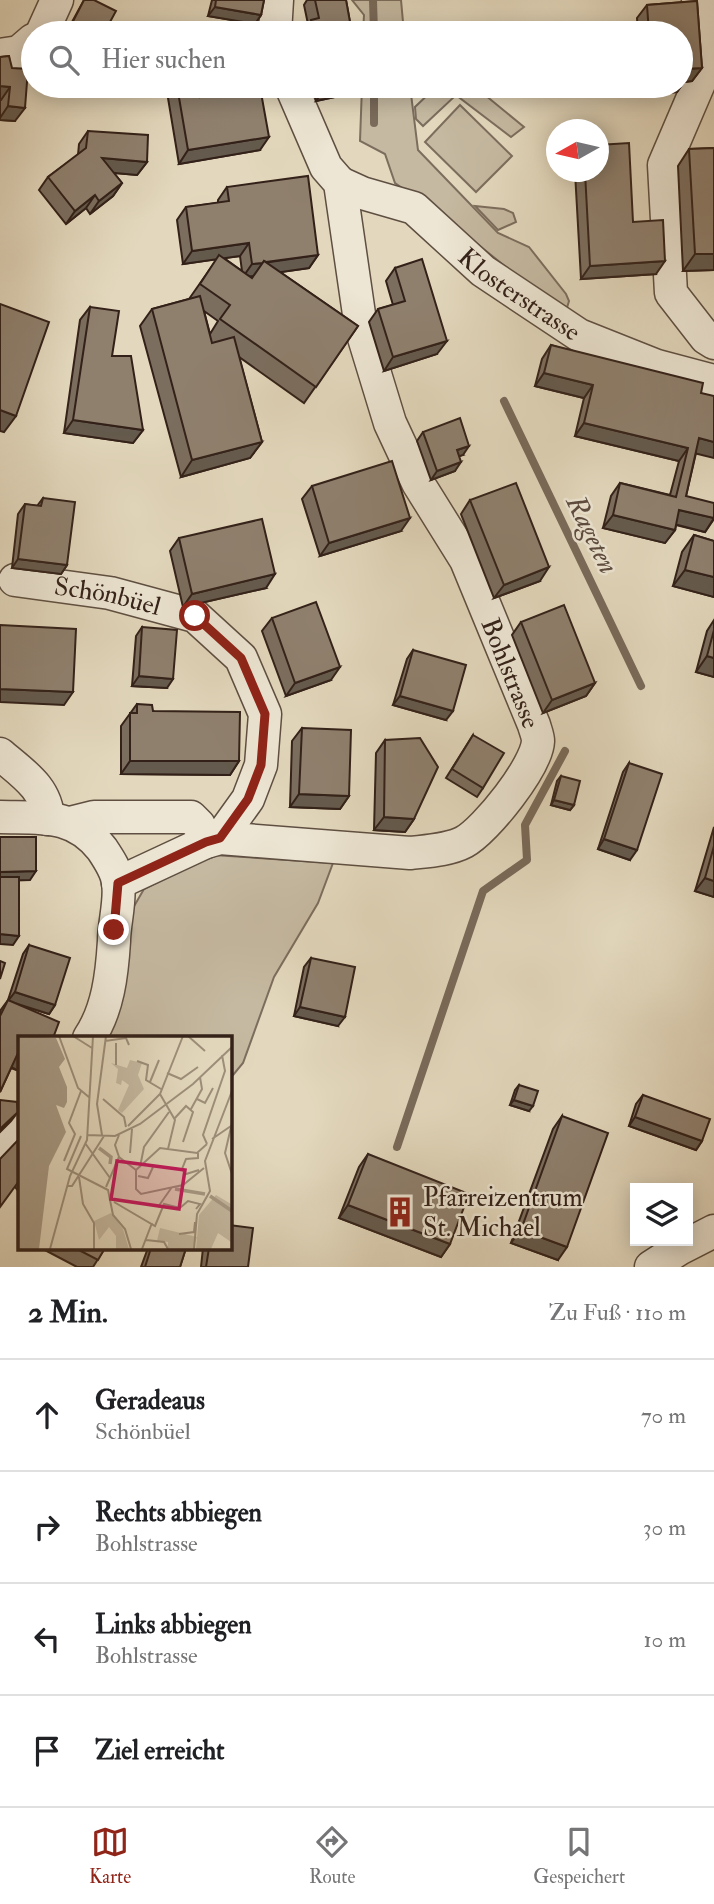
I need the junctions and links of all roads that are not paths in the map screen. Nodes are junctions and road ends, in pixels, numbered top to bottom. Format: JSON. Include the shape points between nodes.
{"nodes":[{"id":1,"x":57,"y":0,"type":"edge"},
{"id":2,"x":277,"y":0,"type":"edge"},
{"id":3,"x":698,"y":0,"type":"edge"},
{"id":4,"x":47,"y":21,"type":"edge"},
{"id":5,"x":276,"y":21,"type":"edge"},
{"id":6,"x":21,"y":50,"type":"edge"},
{"id":7,"x":0,"y":55,"type":"edge"},
{"id":8,"x":693,"y":97,"type":"edge"},
{"id":9,"x":296,"y":98,"type":"edge"},
{"id":10,"x":693,"y":98,"type":"edge"},
{"id":11,"x":340,"y":183,"type":"junction"},
{"id":12,"x":714,"y":343,"type":"edge"},
{"id":13,"x":714,"y":381,"type":"edge"},
{"id":14,"x":15,"y":580,"type":"dead end"},
{"id":15,"x":0,"y":754,"type":"edge"},
{"id":16,"x":0,"y":817,"type":"edge"},
{"id":17,"x":59,"y":821,"type":"junction"},
{"id":18,"x":213,"y":840,"type":"junction"},
{"id":19,"x":118,"y":883,"type":"junction"},
{"id":20,"x":90,"y":1036,"type":"edge"},
{"id":21,"x":18,"y":1131,"type":"edge"},
{"id":22,"x":0,"y":1150,"type":"edge"},
{"id":23,"x":714,"y":1231,"type":"edge"},
{"id":24,"x":651,"y":1267,"type":"edge"}],
"edges":[{"from":1,"to":4,"type":"street"},
{"from":2,"to":5,"type":"street"},
{"from":3,"to":8,"type":"street","via":[[700,81]]},
{"from":6,"to":7,"type":"street"},
{"from":9,"to":11,"type":"street","name":"Bohlstrasse","via":[[326,167]]},
{"from":10,"to":12,"type":"street","via":[[664,165],[671,293]]},
{"from":11,"to":13,"type":"street","name":"Klosterstrasse","via":[[414,208],[483,271],[579,335],[657,366]]},
{"from":11,"to":18,"type":"street","name":"Bohlstrasse","via":[[361,328],[390,423],[418,483],[466,560],[538,742],[518,783],[490,820],[464,842],[410,853]]},
{"from":14,"to":18,"type":"street","name":"Schönbüel","via":[[110,593],[195,616],[241,658],[265,714],[261,765],[248,799]]},
{"from":15,"to":17,"type":"street","via":[[37,786]]},
{"from":16,"to":17,"type":"street"},
{"from":17,"to":18,"type":"street","via":[[191,817]]},
{"from":17,"to":19,"type":"street","via":[[92,837],[108,858]]},
{"from":18,"to":19,"type":"street","name":"Bohlstrasse"},
{"from":19,"to":20,"type":"street","via":[[112,972],[99,1023]]},
{"from":21,"to":22,"type":"street"},
{"from":23,"to":24,"type":"street"}]}
